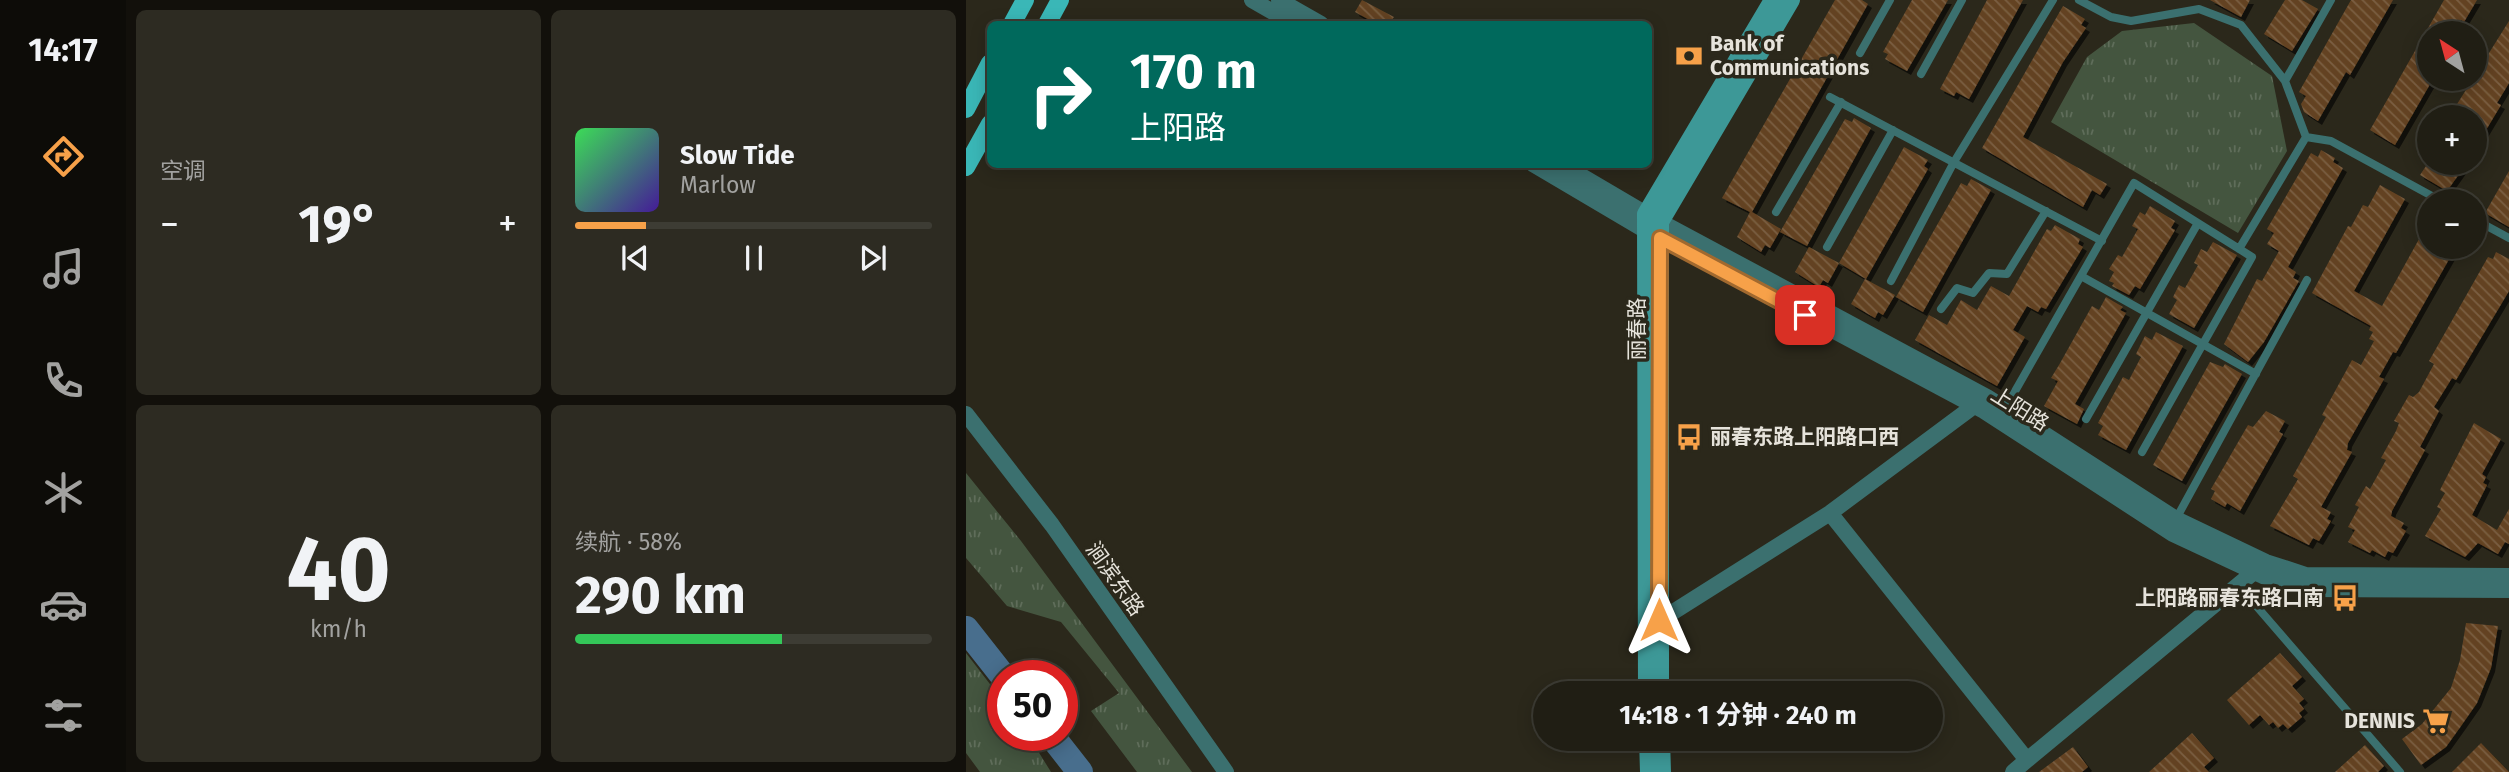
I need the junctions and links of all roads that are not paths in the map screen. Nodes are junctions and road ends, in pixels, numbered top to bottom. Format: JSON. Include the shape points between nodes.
{"nodes":[{"id":1,"x":1025,"y":0,"type":"edge"},
{"id":2,"x":1060,"y":0,"type":"edge"},
{"id":3,"x":1252,"y":0,"type":"edge"},
{"id":4,"x":1279,"y":0,"type":"edge"},
{"id":5,"x":1773,"y":0,"type":"edge"},
{"id":6,"x":1791,"y":0,"type":"edge"},
{"id":7,"x":1890,"y":0,"type":"edge"},
{"id":8,"x":1962,"y":0,"type":"edge"},
{"id":9,"x":2053,"y":0,"type":"edge"},
{"id":10,"x":2079,"y":0,"type":"edge"},
{"id":11,"x":2331,"y":0,"type":"edge"},
{"id":12,"x":1014,"y":21,"type":"edge"},
{"id":13,"x":1048,"y":21,"type":"edge"},
{"id":14,"x":1289,"y":21,"type":"edge"},
{"id":15,"x":1316,"y":21,"type":"edge"},
{"id":16,"x":1860,"y":53,"type":"dead end"},
{"id":17,"x":987,"y":69,"type":"edge"},
{"id":18,"x":1921,"y":74,"type":"dead end"},
{"id":19,"x":2285,"y":81,"type":"junction"},
{"id":20,"x":1830,"y":97,"type":"dead end"},
{"id":21,"x":1841,"y":102,"type":"junction"},
{"id":22,"x":966,"y":108,"type":"edge"},
{"id":23,"x":987,"y":129,"type":"edge"},
{"id":24,"x":1893,"y":130,"type":"junction"},
{"id":25,"x":2306,"y":137,"type":"junction"},
{"id":26,"x":1954,"y":162,"type":"junction"},
{"id":27,"x":966,"y":167,"type":"edge"},
{"id":28,"x":1541,"y":168,"type":"edge"},
{"id":29,"x":1567,"y":168,"type":"edge"},
{"id":30,"x":2419,"y":189,"type":"edge"},
{"id":31,"x":2046,"y":211,"type":"junction"},
{"id":32,"x":1776,"y":212,"type":"dead end"},
{"id":33,"x":2198,"y":223,"type":"junction"},
{"id":34,"x":1653,"y":226,"type":"junction"},
{"id":35,"x":2487,"y":226,"type":"edge"},
{"id":36,"x":2509,"y":238,"type":"edge"},
{"id":37,"x":2102,"y":241,"type":"junction"},
{"id":38,"x":1827,"y":247,"type":"dead end"},
{"id":39,"x":2239,"y":249,"type":"junction"},
{"id":40,"x":2081,"y":276,"type":"junction"},
{"id":41,"x":2307,"y":280,"type":"dead end"},
{"id":42,"x":1891,"y":281,"type":"dead end"},
{"id":43,"x":1941,"y":309,"type":"dead end"},
{"id":44,"x":2147,"y":313,"type":"junction"},
{"id":45,"x":2203,"y":344,"type":"junction"},
{"id":46,"x":2256,"y":374,"type":"junction"},
{"id":47,"x":1981,"y":401,"type":"junction"},
{"id":48,"x":2006,"y":407,"type":"junction"},
{"id":49,"x":966,"y":414,"type":"edge"},
{"id":50,"x":2086,"y":419,"type":"dead end"},
{"id":51,"x":2142,"y":452,"type":"dead end"},
{"id":52,"x":1830,"y":513,"type":"junction"},
{"id":53,"x":2176,"y":519,"type":"junction"},
{"id":54,"x":2260,"y":567,"type":"junction"},
{"id":55,"x":2509,"y":576,"type":"edge"},
{"id":56,"x":2239,"y":586,"type":"junction"},
{"id":57,"x":2509,"y":590,"type":"edge"},
{"id":58,"x":1652,"y":625,"type":"junction"},
{"id":59,"x":1648,"y":681,"type":"edge"},
{"id":60,"x":1659,"y":681,"type":"edge"},
{"id":61,"x":1648,"y":751,"type":"edge"},
{"id":62,"x":1661,"y":751,"type":"edge"},
{"id":63,"x":2027,"y":760,"type":"junction"},
{"id":64,"x":1226,"y":772,"type":"edge"},
{"id":65,"x":1649,"y":772,"type":"edge"},
{"id":66,"x":1662,"y":772,"type":"edge"},
{"id":67,"x":2012,"y":772,"type":"edge"},
{"id":68,"x":2400,"y":772,"type":"edge"}],
"edges":[{"from":1,"to":12,"type":"main road"},
{"from":2,"to":13,"type":"main road"},
{"from":3,"to":14,"type":"street"},
{"from":4,"to":15,"type":"street"},
{"from":5,"to":34,"type":"main road"},
{"from":6,"to":34,"type":"main road"},
{"from":7,"to":16,"type":"lane"},
{"from":8,"to":18,"type":"lane"},
{"from":9,"to":26,"type":"lane"},
{"from":10,"to":19,"type":"lane","via":[[2111,18],[2131,21],[2199,9],[2231,21],[2241,25]]},
{"from":11,"to":19,"type":"lane"},
{"from":17,"to":22,"type":"main road"},
{"from":19,"to":25,"type":"lane"},
{"from":20,"to":21,"type":"lane"},
{"from":21,"to":24,"type":"lane"},
{"from":21,"to":32,"type":"lane"},
{"from":23,"to":27,"type":"main road"},
{"from":24,"to":26,"type":"lane"},
{"from":24,"to":38,"type":"lane"},
{"from":25,"to":30,"type":"lane","via":[[2331,141]]},
{"from":25,"to":39,"type":"lane"},
{"from":26,"to":31,"type":"lane"},
{"from":26,"to":42,"type":"lane"},
{"from":28,"to":34,"type":"street","name":"上阳路"},
{"from":29,"to":34,"type":"street","name":"上阳路"},
{"from":31,"to":37,"type":"lane"},
{"from":31,"to":43,"type":"lane","via":[[2007,274],[1989,273],[1973,293],[1957,288]]},
{"from":33,"to":37,"type":"lane","via":[[2134,183]]},
{"from":33,"to":39,"type":"lane"},
{"from":33,"to":44,"type":"lane"},
{"from":34,"to":47,"type":"street","name":"上阳路"},
{"from":34,"to":58,"type":"main road","name":"丽春路"},
{"from":35,"to":36,"type":"lane"},
{"from":37,"to":40,"type":"lane"},
{"from":39,"to":45,"type":"lane","via":[[2252,257]]},
{"from":40,"to":44,"type":"lane"},
{"from":40,"to":48,"type":"lane"},
{"from":41,"to":46,"type":"lane"},
{"from":44,"to":45,"type":"lane"},
{"from":44,"to":50,"type":"lane"},
{"from":45,"to":46,"type":"lane"},
{"from":45,"to":51,"type":"lane"},
{"from":46,"to":53,"type":"lane"},
{"from":47,"to":48,"type":"street","name":"上阳路"},
{"from":47,"to":52,"type":"street"},
{"from":47,"to":54,"type":"street","name":"上阳路","via":[[2174,534]]},
{"from":48,"to":53,"type":"street","name":"上阳路"},
{"from":49,"to":64,"type":"street","name":"涧滨东路","via":[[1052,525]]},
{"from":52,"to":58,"type":"street"},
{"from":52,"to":63,"type":"street"},
{"from":53,"to":54,"type":"street","name":"上阳路"},
{"from":54,"to":55,"type":"street","name":"上阳路","via":[[2306,575]]},
{"from":54,"to":56,"type":"street"},
{"from":54,"to":57,"type":"street","name":"上阳路","via":[[2304,589]]},
{"from":56,"to":63,"type":"street"},
{"from":56,"to":68,"type":"lane"},
{"from":58,"to":59,"type":"main road","name":"丽春路"},
{"from":58,"to":60,"type":"main road","name":"丽春路"},
{"from":61,"to":65,"type":"main road"},
{"from":62,"to":66,"type":"main road"},
{"from":63,"to":67,"type":"street"}]}
